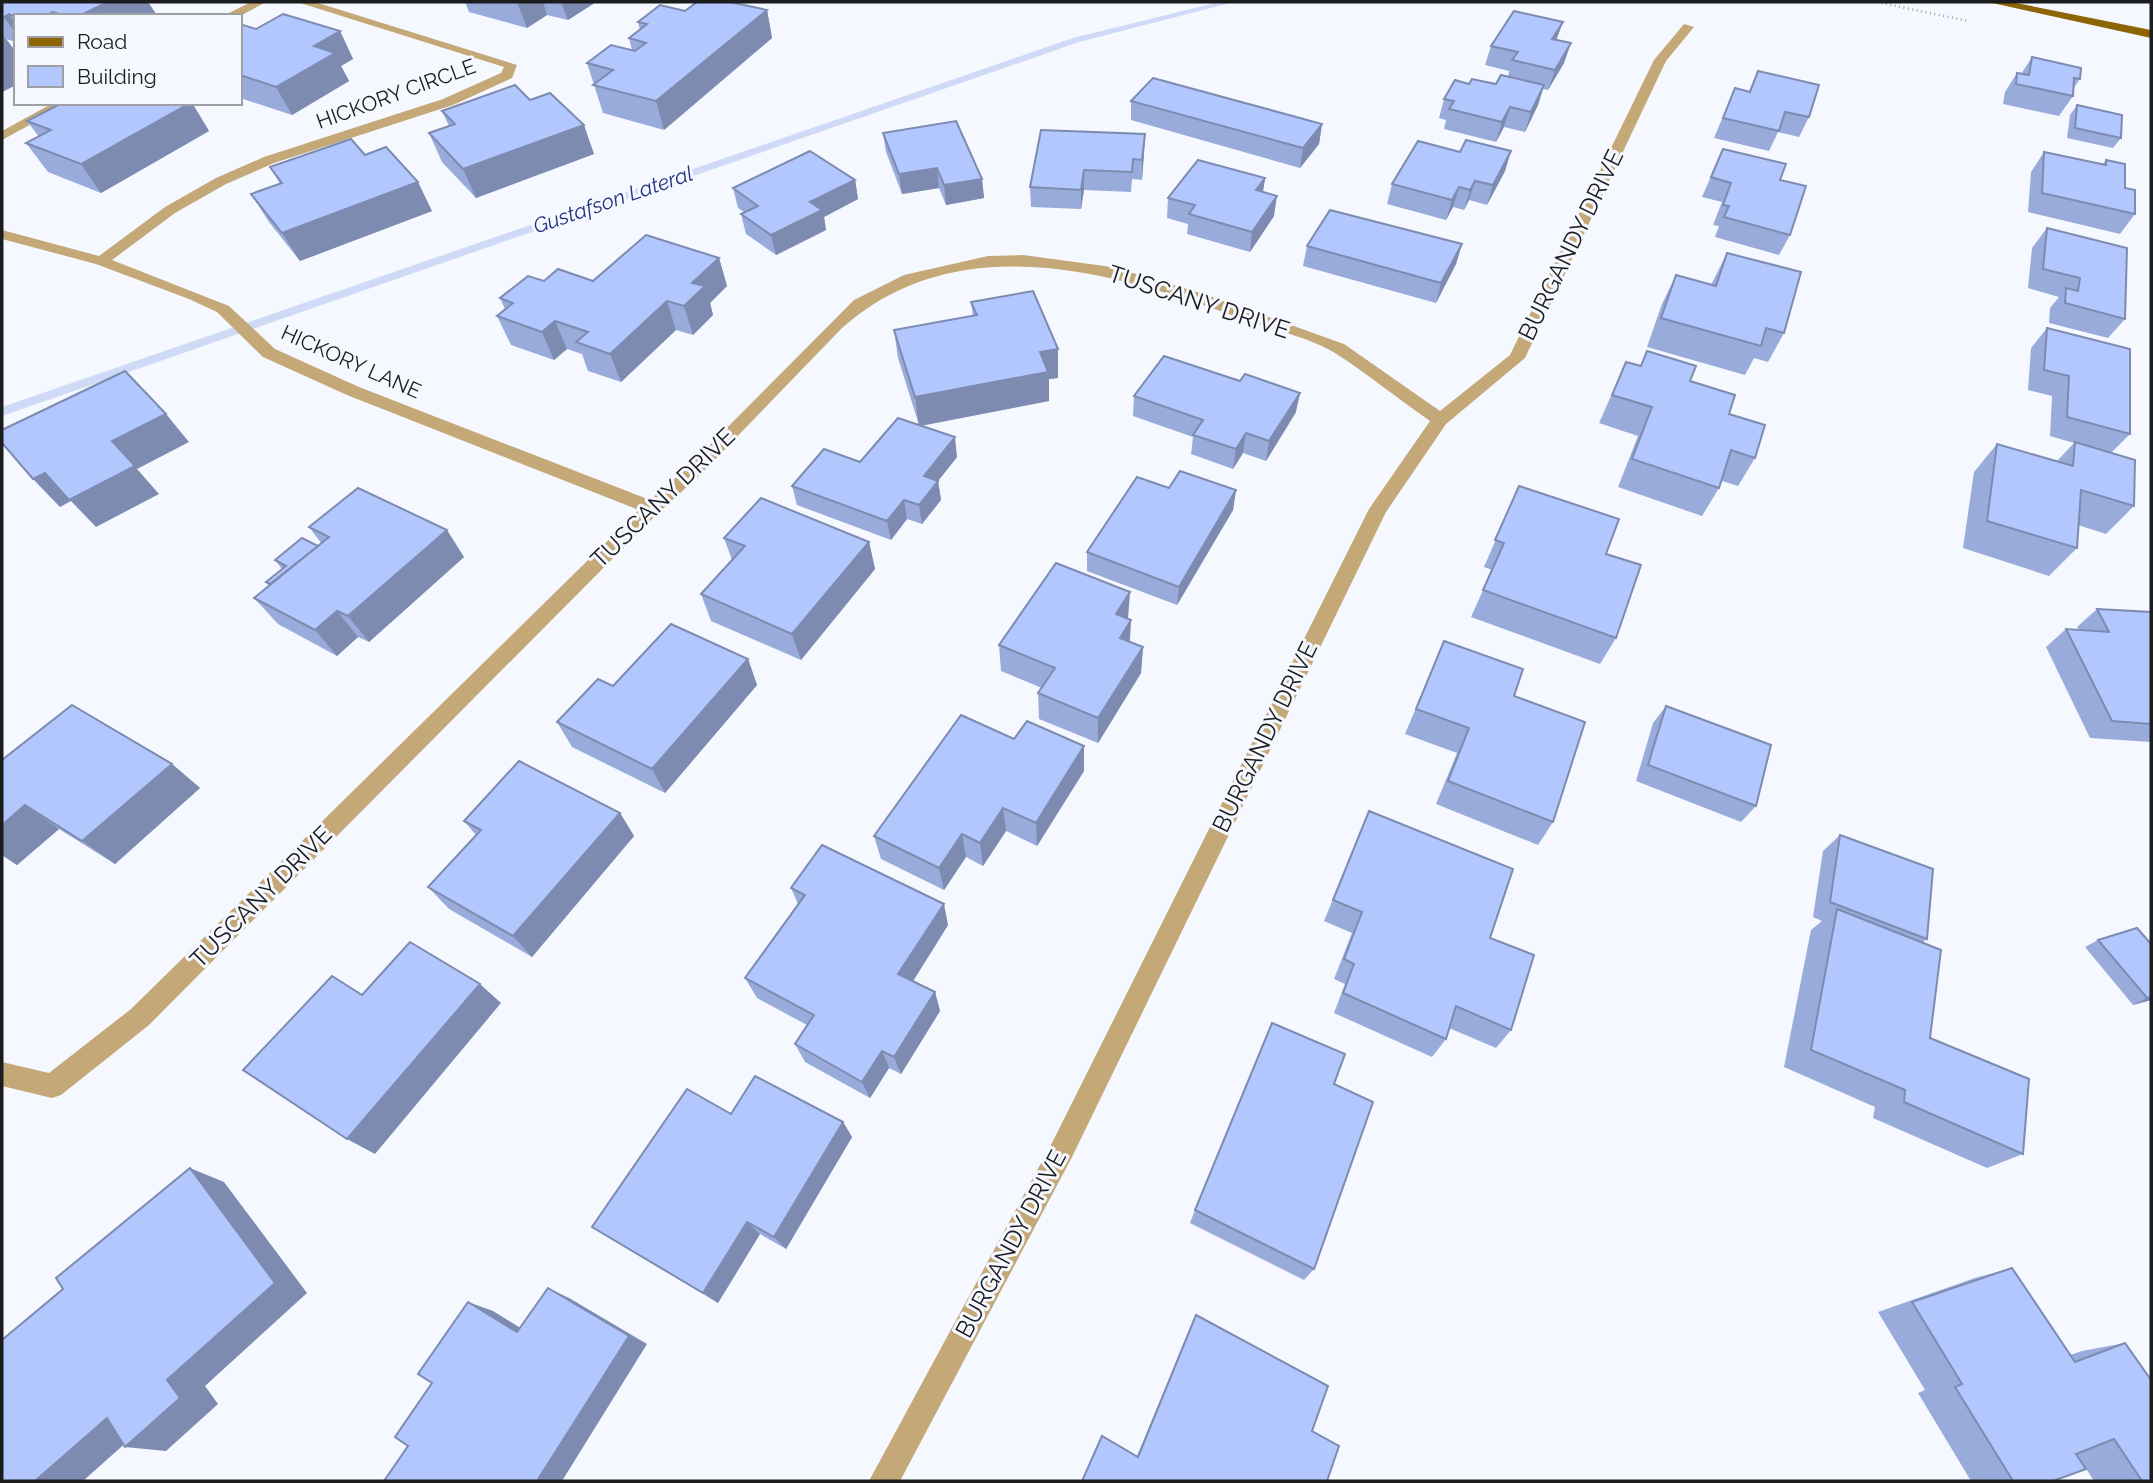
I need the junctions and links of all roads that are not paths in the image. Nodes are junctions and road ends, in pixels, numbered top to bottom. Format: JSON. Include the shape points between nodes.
{"nodes":[{"id":1,"x":260,"y":2,"type":"edge"},
{"id":2,"x":303,"y":2,"type":"edge"},
{"id":3,"x":1994,"y":2,"type":"edge"},
{"id":4,"x":233,"y":14,"type":"edge"},
{"id":5,"x":1688,"y":27,"type":"dead end"},
{"id":6,"x":2151,"y":34,"type":"edge"},
{"id":7,"x":60,"y":105,"type":"edge"},
{"id":8,"x":2,"y":136,"type":"edge"},
{"id":9,"x":2,"y":234,"type":"edge"},
{"id":10,"x":101,"y":261,"type":"junction"},
{"id":11,"x":1440,"y":420,"type":"junction"},
{"id":12,"x":652,"y":508,"type":"junction"},
{"id":13,"x":2,"y":1074,"type":"edge"},
{"id":14,"x":884,"y":1481,"type":"edge"}],
"edges":[{"from":1,"to":4,"type":"street"},
{"from":2,"to":10,"type":"street","name":"HICKORY CIRCLE","via":[[511,65],[507,75],[448,102],[269,160],[220,181],[170,210]]},
{"from":3,"to":6,"type":"main road"},
{"from":5,"to":11,"type":"street","name":"BURGANDY DRIVE","via":[[1660,61],[1517,358]]},
{"from":7,"to":8,"type":"street"},
{"from":9,"to":10,"type":"street","name":"HICKORY LANE"},
{"from":10,"to":12,"type":"street","name":"HICKORY LANE","via":[[223,309],[269,353],[353,391]]},
{"from":11,"to":12,"type":"street","name":"TUSCANY DRIVE","via":[[1338,348],[1198,297],[1112,272],[1023,260],[988,261],[909,278],[860,303]]},
{"from":11,"to":14,"type":"street","name":"BURGANDY DRIVE","via":[[1378,509],[1062,1150]]},
{"from":12,"to":13,"type":"street","name":"TUSCANY DRIVE","via":[[140,1017],[52,1086]]}]}
